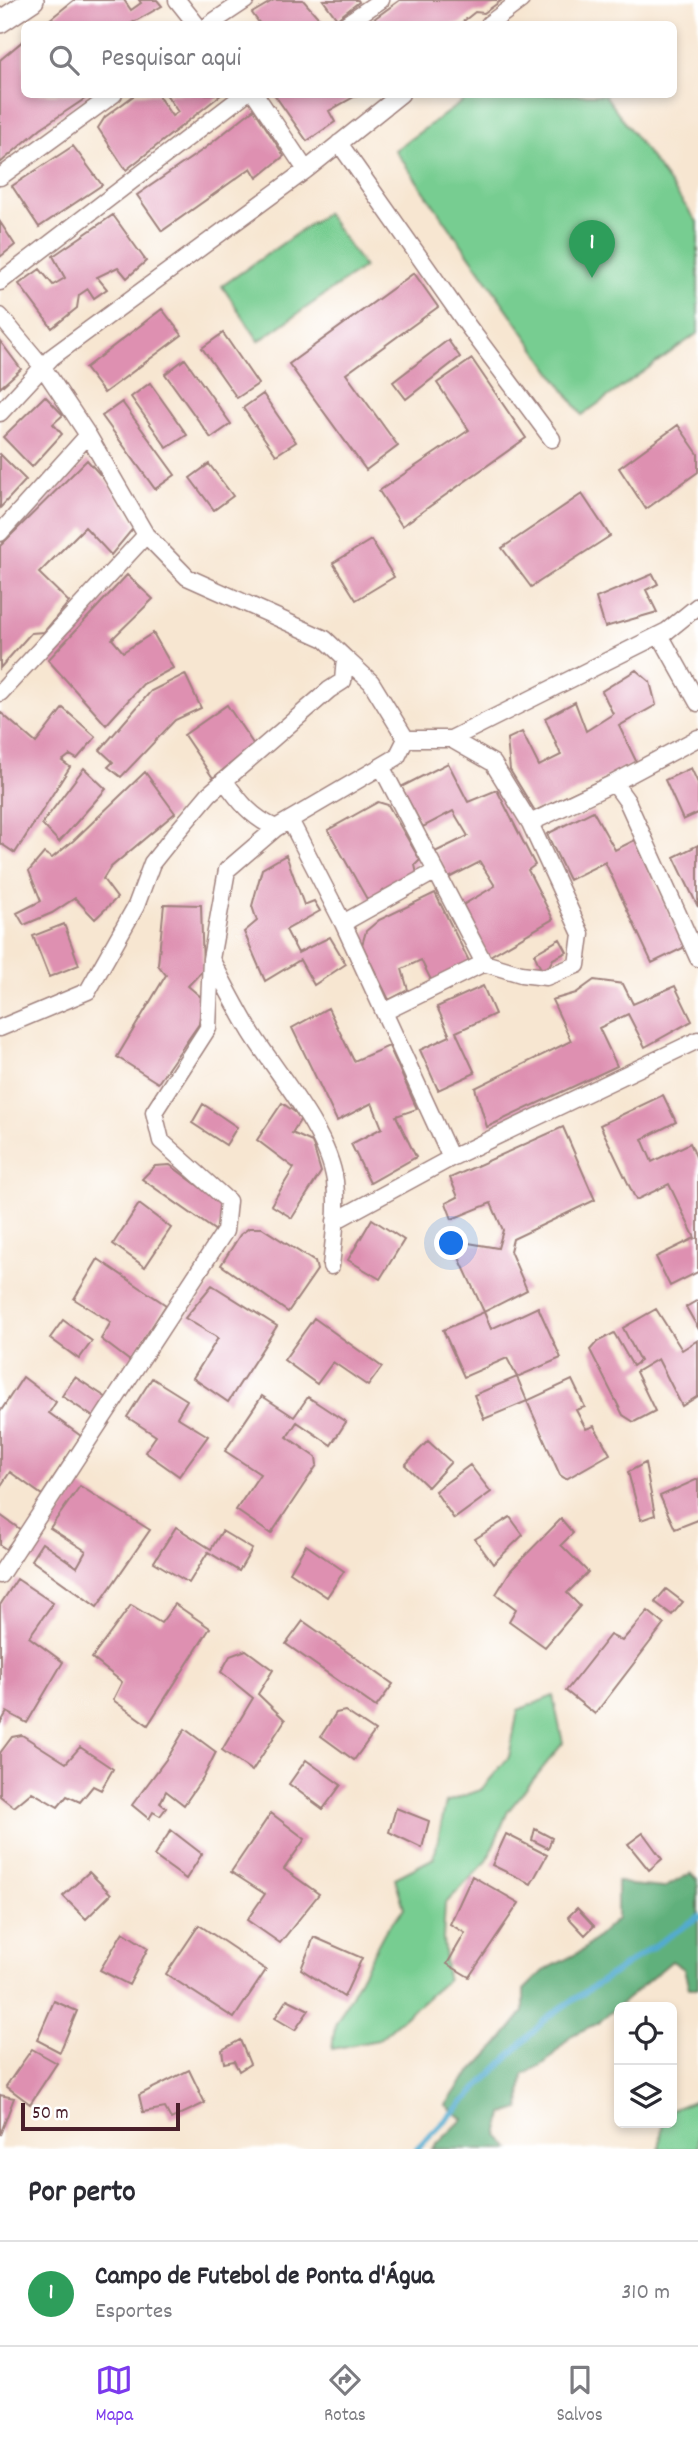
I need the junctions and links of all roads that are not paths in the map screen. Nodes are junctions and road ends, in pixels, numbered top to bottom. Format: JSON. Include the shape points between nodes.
{"nodes":[{"id":1,"x":33,"y":0,"type":"edge"},
{"id":2,"x":177,"y":0,"type":"edge"},
{"id":3,"x":246,"y":0,"type":"edge"},
{"id":4,"x":381,"y":0,"type":"edge"},
{"id":5,"x":521,"y":0,"type":"edge"},
{"id":6,"x":194,"y":21,"type":"edge"},
{"id":7,"x":214,"y":21,"type":"edge"},
{"id":8,"x":350,"y":21,"type":"edge"},
{"id":9,"x":493,"y":21,"type":"edge"},
{"id":10,"x":0,"y":22,"type":"edge"},
{"id":11,"x":109,"y":98,"type":"edge"},
{"id":12,"x":240,"y":98,"type":"edge"},
{"id":13,"x":257,"y":98,"type":"edge"},
{"id":14,"x":396,"y":98,"type":"edge"},
{"id":15,"x":339,"y":143,"type":"junction"},
{"id":16,"x":306,"y":170,"type":"junction"},
{"id":17,"x":0,"y":177,"type":"edge"},
{"id":18,"x":0,"y":282,"type":"edge"},
{"id":19,"x":0,"y":316,"type":"edge"},
{"id":20,"x":42,"y":366,"type":"junction"},
{"id":21,"x":0,"y":413,"type":"edge"},
{"id":22,"x":89,"y":435,"type":"junction"},
{"id":23,"x":552,"y":439,"type":"dead end"},
{"id":24,"x":0,"y":534,"type":"edge"},
{"id":25,"x":146,"y":535,"type":"junction"},
{"id":26,"x":698,"y":606,"type":"edge"},
{"id":27,"x":660,"y":635,"type":"junction"},
{"id":28,"x":345,"y":659,"type":"junction"},
{"id":29,"x":0,"y":693,"type":"edge"},
{"id":30,"x":698,"y":704,"type":"edge"},
{"id":31,"x":698,"y":738,"type":"edge"},
{"id":32,"x":406,"y":739,"type":"junction"},
{"id":33,"x":451,"y":739,"type":"junction"},
{"id":34,"x":382,"y":768,"type":"junction"},
{"id":35,"x":225,"y":780,"type":"junction"},
{"id":36,"x":614,"y":783,"type":"junction"},
{"id":37,"x":530,"y":823,"type":"junction"},
{"id":38,"x":283,"y":824,"type":"junction"},
{"id":39,"x":436,"y":871,"type":"junction"},
{"id":40,"x":690,"y":921,"type":"edge"},
{"id":41,"x":342,"y":923,"type":"junction"},
{"id":42,"x":698,"y":958,"type":"edge"},
{"id":43,"x":211,"y":959,"type":"junction"},
{"id":44,"x":484,"y":963,"type":"junction"},
{"id":45,"x":384,"y":1012,"type":"junction"},
{"id":46,"x":0,"y":1028,"type":"edge"},
{"id":47,"x":698,"y":1040,"type":"edge"},
{"id":48,"x":451,"y":1158,"type":"junction"},
{"id":49,"x":335,"y":1221,"type":"junction"},
{"id":50,"x":331,"y":1266,"type":"dead end"},
{"id":51,"x":0,"y":1575,"type":"edge"}],
"edges":[{"from":1,"to":10,"type":"street"},
{"from":2,"to":6,"type":"street"},
{"from":3,"to":7,"type":"street"},
{"from":4,"to":8,"type":"street"},
{"from":5,"to":9,"type":"street"},
{"from":11,"to":17,"type":"street"},
{"from":12,"to":18,"type":"street"},
{"from":13,"to":16,"type":"street"},
{"from":14,"to":15,"type":"street"},
{"from":15,"to":16,"type":"street"},
{"from":15,"to":23,"type":"street"},
{"from":16,"to":20,"type":"street"},
{"from":19,"to":20,"type":"street"},
{"from":20,"to":21,"type":"street"},
{"from":20,"to":22,"type":"street"},
{"from":22,"to":24,"type":"street"},
{"from":22,"to":25,"type":"street"},
{"from":25,"to":28,"type":"street","via":[[187,577],[325,639]]},
{"from":25,"to":29,"type":"street"},
{"from":26,"to":27,"type":"street"},
{"from":27,"to":30,"type":"street"},
{"from":27,"to":33,"type":"street"},
{"from":28,"to":32,"type":"street","via":[[371,682]]},
{"from":28,"to":35,"type":"street","via":[[343,681]]},
{"from":31,"to":36,"type":"street"},
{"from":32,"to":33,"type":"street"},
{"from":32,"to":34,"type":"street","via":[[397,757]]},
{"from":33,"to":37,"type":"street","via":[[493,764]]},
{"from":34,"to":38,"type":"street"},
{"from":34,"to":39,"type":"street"},
{"from":35,"to":38,"type":"street","via":[[262,822]]},
{"from":35,"to":46,"type":"street","via":[[152,863],[136,906],[88,991]]},
{"from":36,"to":37,"type":"street"},
{"from":36,"to":40,"type":"street"},
{"from":37,"to":44,"type":"street","via":[[581,934],[577,965],[546,977]]},
{"from":38,"to":41,"type":"street"},
{"from":38,"to":43,"type":"street","via":[[227,870]]},
{"from":39,"to":41,"type":"street"},
{"from":39,"to":44,"type":"street"},
{"from":40,"to":42,"type":"street"},
{"from":41,"to":45,"type":"street"},
{"from":43,"to":49,"type":"street","via":[[329,1158],[335,1181]]},
{"from":43,"to":51,"type":"street","via":[[208,1028],[154,1112],[161,1141],[228,1201],[225,1231]]},
{"from":44,"to":45,"type":"street"},
{"from":45,"to":48,"type":"street"},
{"from":47,"to":48,"type":"street"},
{"from":48,"to":49,"type":"street"},
{"from":49,"to":50,"type":"street"}]}
